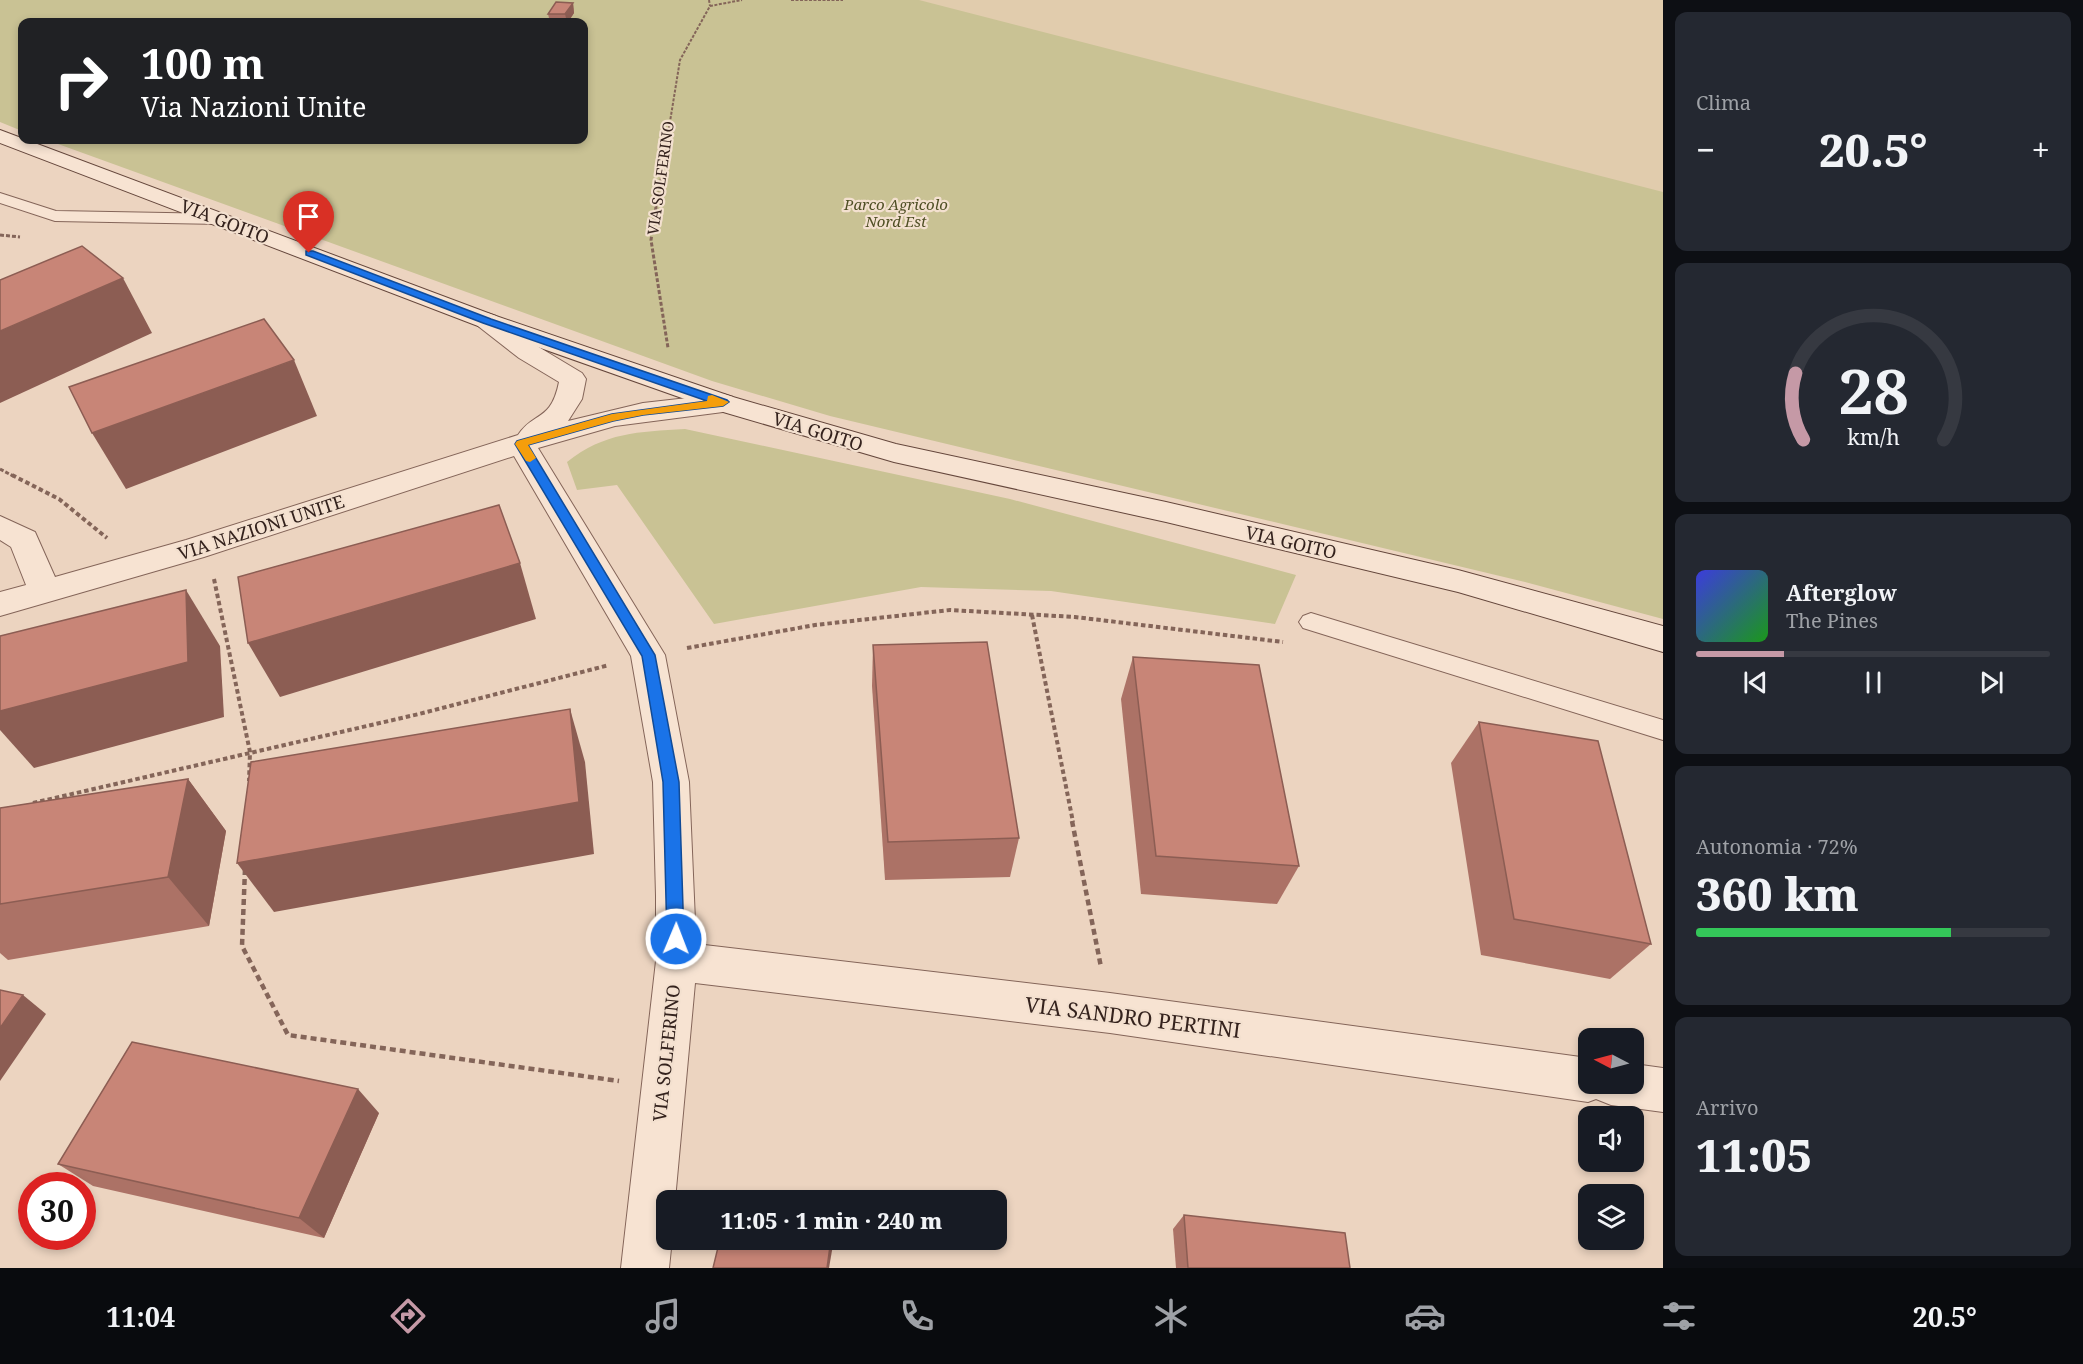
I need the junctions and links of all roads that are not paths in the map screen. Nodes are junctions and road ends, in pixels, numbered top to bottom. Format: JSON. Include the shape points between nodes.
{"nodes":[{"id":1,"x":0,"y":136,"type":"edge"},
{"id":2,"x":18,"y":143,"type":"edge"},
{"id":3,"x":21,"y":144,"type":"edge"},
{"id":4,"x":0,"y":198,"type":"edge"},
{"id":5,"x":221,"y":219,"type":"junction"},
{"id":6,"x":487,"y":321,"type":"junction"},
{"id":7,"x":723,"y":402,"type":"junction"},
{"id":8,"x":521,"y":444,"type":"junction"},
{"id":9,"x":0,"y":527,"type":"edge"},
{"id":10,"x":45,"y":591,"type":"junction"},
{"id":11,"x":0,"y":604,"type":"edge"},
{"id":12,"x":1311,"y":622,"type":"dead end"},
{"id":13,"x":1663,"y":639,"type":"edge"},
{"id":14,"x":1663,"y":730,"type":"edge"},
{"id":15,"x":676,"y":961,"type":"junction"},
{"id":16,"x":1578,"y":1079,"type":"edge"},
{"id":17,"x":1644,"y":1087,"type":"edge"},
{"id":18,"x":1663,"y":1090,"type":"edge"},
{"id":19,"x":645,"y":1268,"type":"edge"}],
"edges":[{"from":1,"to":2,"type":"street","name":"VIA GOITO"},
{"from":3,"to":5,"type":"street","name":"VIA GOITO"},
{"from":4,"to":5,"type":"lane","via":[[55,216]]},
{"from":5,"to":6,"type":"street","name":"VIA GOITO"},
{"from":6,"to":7,"type":"street","name":"VIA GOITO"},
{"from":6,"to":8,"type":"street","name":"VIA NAZIONI UNITE","via":[[573,379],[570,398],[558,418]]},
{"from":7,"to":8,"type":"street","name":"VIA NAZIONI UNITE","via":[[612,418]]},
{"from":7,"to":13,"type":"street","name":"VIA GOITO","via":[[894,453],[1458,581]]},
{"from":8,"to":10,"type":"street","name":"VIA NAZIONI UNITE"},
{"from":8,"to":15,"type":"street","name":"VIA SOLFERINO","via":[[648,655],[671,782]]},
{"from":9,"to":10,"type":"street","via":[[24,540]]},
{"from":10,"to":11,"type":"street","name":"VIA NAZIONI UNITE"},
{"from":12,"to":14,"type":"lane"},
{"from":15,"to":16,"type":"street","name":"VIA SANDRO PERTINI","via":[[1110,1013]]},
{"from":15,"to":19,"type":"street","name":"VIA SOLFERINO"},
{"from":17,"to":18,"type":"street"}]}
